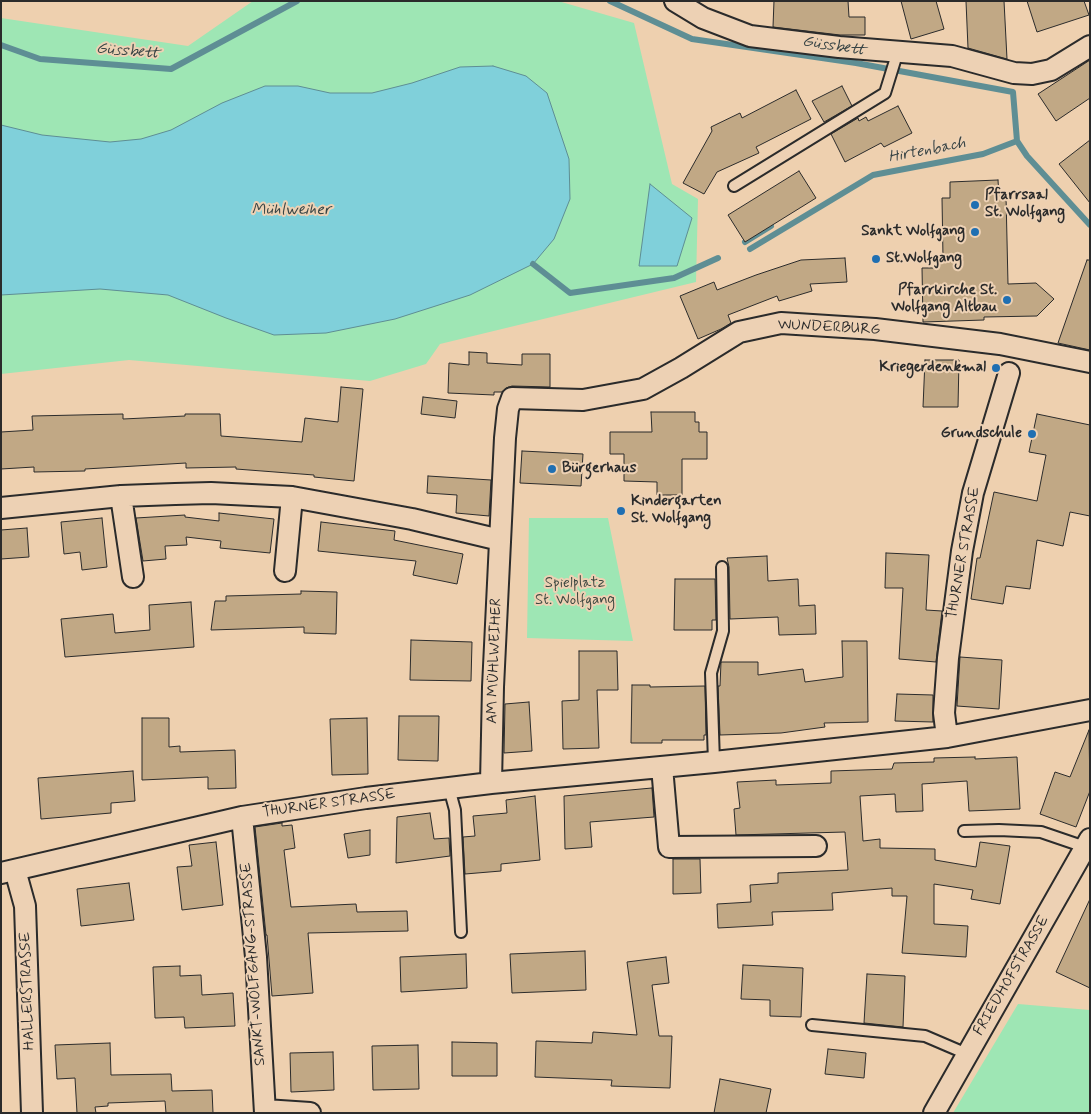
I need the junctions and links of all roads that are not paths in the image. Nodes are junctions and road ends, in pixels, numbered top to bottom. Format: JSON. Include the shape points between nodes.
{"nodes":[{"id":1,"x":675,"y":1,"type":"edge"},
{"id":2,"x":1090,"y":46,"type":"edge"},
{"id":3,"x":898,"y":50,"type":"junction"},
{"id":4,"x":734,"y":186,"type":"dead end"},
{"id":5,"x":1090,"y":362,"type":"edge"},
{"id":6,"x":1009,"y":373,"type":"dead end"},
{"id":7,"x":583,"y":400,"type":"joint"},
{"id":8,"x":121,"y":496,"type":"junction"},
{"id":9,"x":292,"y":497,"type":"junction"},
{"id":10,"x":1,"y":508,"type":"edge"},
{"id":11,"x":500,"y":540,"type":"junction"},
{"id":12,"x":722,"y":567,"type":"dead end"},
{"id":13,"x":285,"y":571,"type":"dead end"},
{"id":14,"x":133,"y":577,"type":"dead end"},
{"id":15,"x":1090,"y":710,"type":"edge"},
{"id":16,"x":947,"y":737,"type":"junction"},
{"id":17,"x":714,"y":762,"type":"junction"},
{"id":18,"x":662,"y":767,"type":"junction"},
{"id":19,"x":491,"y":783,"type":"junction"},
{"id":20,"x":449,"y":788,"type":"junction"},
{"id":21,"x":242,"y":818,"type":"junction"},
{"id":22,"x":964,"y":831,"type":"dead end"},
{"id":23,"x":1088,"y":843,"type":"edge"},
{"id":24,"x":816,"y":846,"type":"dead end"},
{"id":25,"x":8,"y":872,"type":"edge"},
{"id":26,"x":461,"y":932,"type":"dead end"},
{"id":27,"x":812,"y":1025,"type":"dead end"},
{"id":28,"x":967,"y":1054,"type":"junction"},
{"id":29,"x":265,"y":1112,"type":"edge"},
{"id":30,"x":32,"y":1113,"type":"edge"},
{"id":31,"x":310,"y":1113,"type":"edge"},
{"id":32,"x":934,"y":1113,"type":"edge"}],
"edges":[{"from":1,"to":3,"type":"street","via":[[703,18],[750,36],[839,48]]},
{"from":2,"to":3,"type":"street","via":[[1051,70],[1032,74],[952,56]]},
{"from":3,"to":4,"type":"lane","via":[[885,93]]},
{"from":5,"to":7,"type":"street","name":"WUNDERBURG","via":[[1000,344],[780,323],[740,332],[643,389]]},
{"from":6,"to":16,"type":"street","name":"THURNER STRASSE","via":[[973,493],[962,551],[948,658],[944,713]]},
{"from":7,"to":11,"type":"street","name":"AM MÜHLWEIHER","via":[[512,398],[505,438]]},
{"from":8,"to":9,"type":"street","via":[[210,494]]},
{"from":8,"to":10,"type":"street"},
{"from":8,"to":14,"type":"street"},
{"from":9,"to":11,"type":"street","via":[[412,519]]},
{"from":9,"to":13,"type":"street"},
{"from":11,"to":19,"type":"street","name":"AM MÜHLWEIHER"},
{"from":12,"to":17,"type":"lane","via":[[723,631],[711,673]]},
{"from":15,"to":16,"type":"street","name":"THURNER STRASSE"},
{"from":16,"to":17,"type":"street","name":"THURNER STRASSE"},
{"from":17,"to":18,"type":"street","name":"THURNER STRASSE"},
{"from":18,"to":19,"type":"street","name":"THURNER STRASSE"},
{"from":18,"to":24,"type":"street","via":[[669,847]]},
{"from":19,"to":20,"type":"street","name":"THURNER STRASSE"},
{"from":20,"to":21,"type":"street","name":"THURNER STRASSE"},
{"from":20,"to":26,"type":"lane","via":[[455,810]]},
{"from":21,"to":25,"type":"street","name":"THURNER STRASSE"},
{"from":21,"to":29,"type":"street","name":"SANKT-WOLFGANG-STRASSE","via":[[256,957]]},
{"from":22,"to":23,"type":"lane","via":[[1041,832]]},
{"from":23,"to":28,"type":"street","name":"FRIEDHOFSTRASSE"},
{"from":25,"to":30,"type":"street","name":"HALLERSTRASSE","via":[[25,906]]},
{"from":27,"to":28,"type":"lane","via":[[908,1033],[924,1036]]},
{"from":28,"to":32,"type":"street","name":"FRIEDHOFSTRASSE"},
{"from":29,"to":31,"type":"street","name":"SANKT-WOLFGANG-STRASSE"}]}
